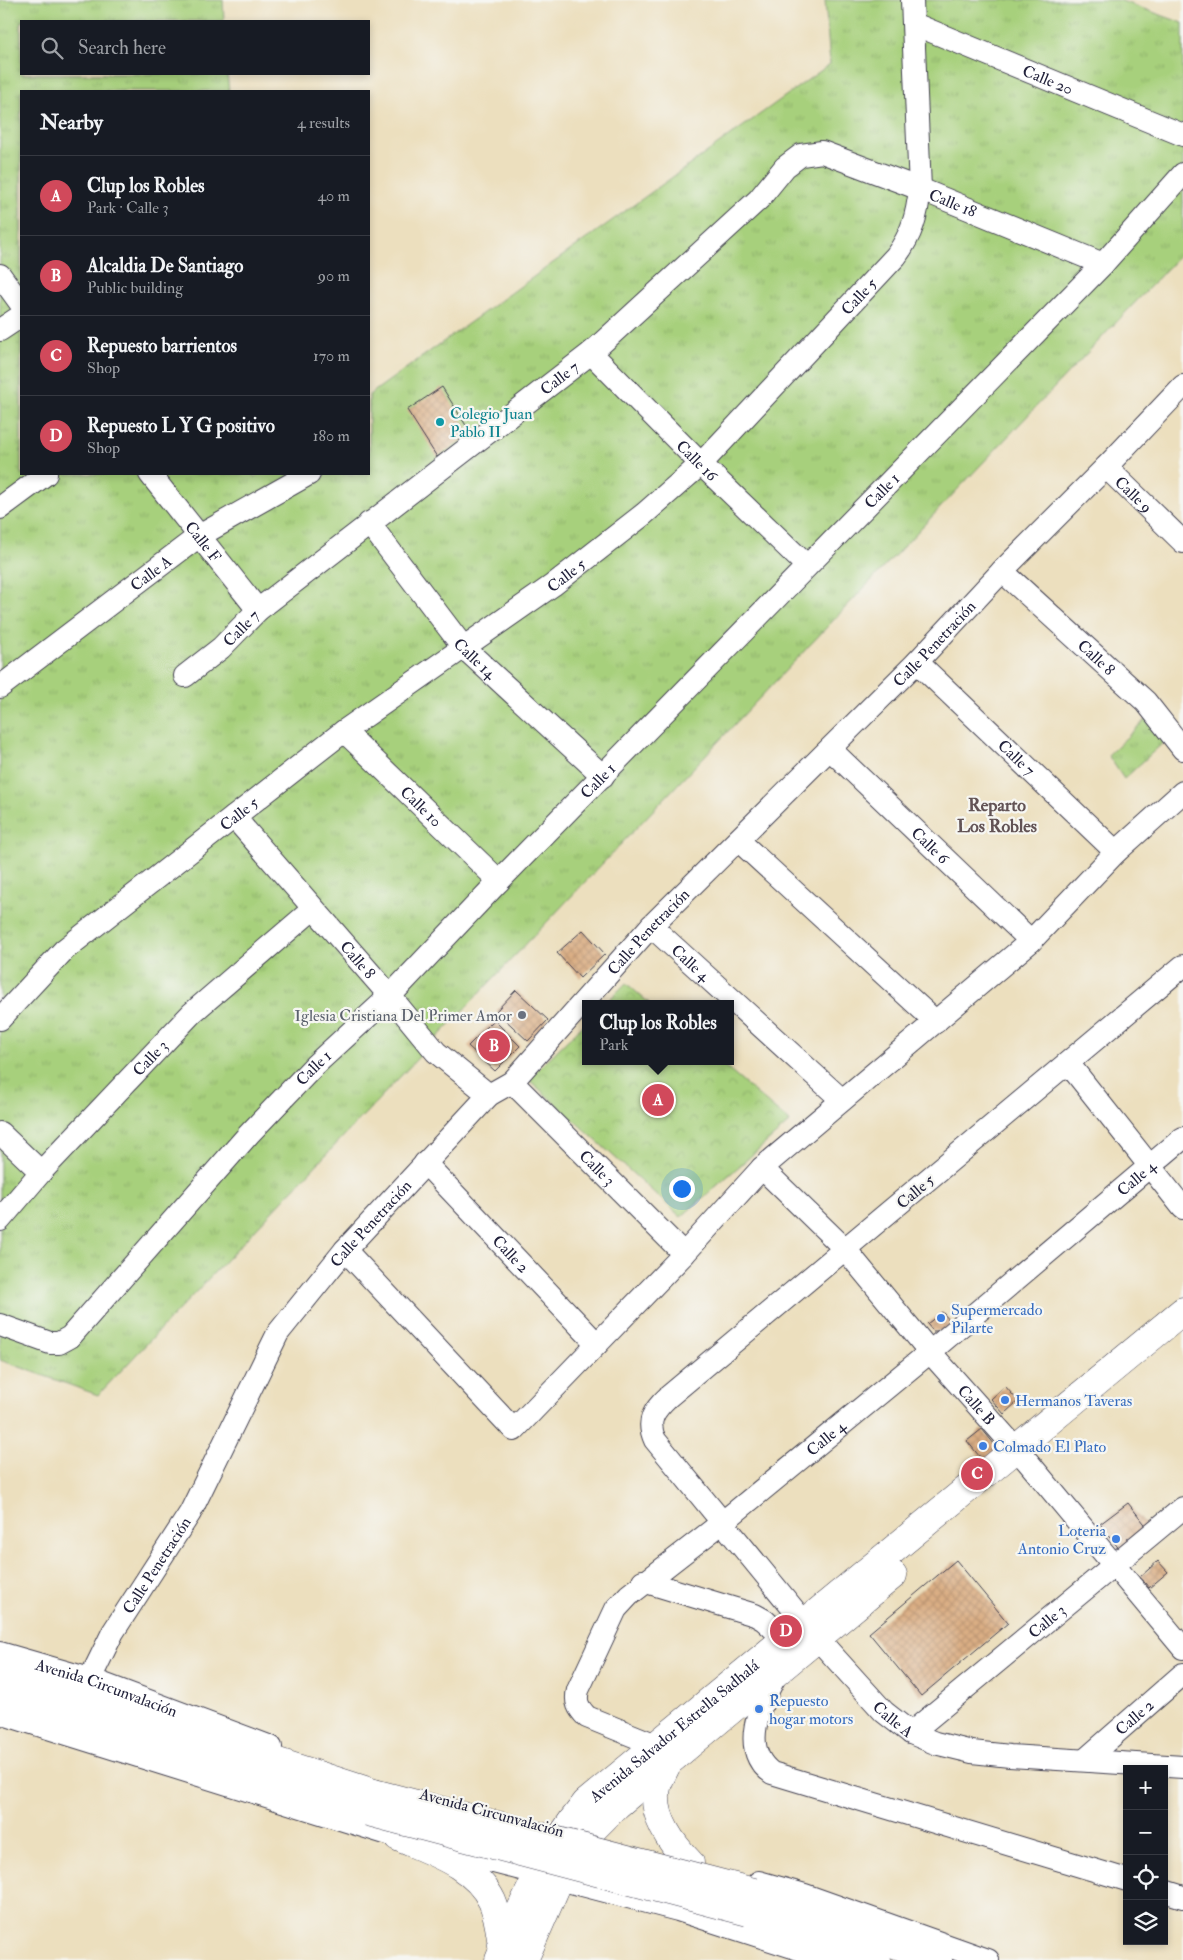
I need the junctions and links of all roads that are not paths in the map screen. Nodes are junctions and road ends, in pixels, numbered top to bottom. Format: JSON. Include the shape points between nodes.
{"nodes":[{"id":1,"x":912,"y":0,"type":"edge"},
{"id":2,"x":914,"y":24,"type":"junction"},
{"id":3,"x":1183,"y":135,"type":"edge"},
{"id":4,"x":801,"y":155,"type":"joint"},
{"id":5,"x":1183,"y":174,"type":"edge"},
{"id":6,"x":920,"y":189,"type":"junction"},
{"id":7,"x":1103,"y":264,"type":"junction"},
{"id":8,"x":0,"y":275,"type":"edge"},
{"id":9,"x":20,"y":303,"type":"edge"},
{"id":10,"x":20,"y":317,"type":"edge"},
{"id":11,"x":0,"y":330,"type":"edge"},
{"id":12,"x":592,"y":353,"type":"junction"},
{"id":13,"x":1183,"y":386,"type":"edge"},
{"id":14,"x":701,"y":464,"type":"junction"},
{"id":15,"x":1106,"y":467,"type":"junction"},
{"id":16,"x":45,"y":475,"type":"edge"},
{"id":17,"x":151,"y":475,"type":"edge"},
{"id":18,"x":307,"y":475,"type":"edge"},
{"id":19,"x":0,"y":508,"type":"edge"},
{"id":20,"x":369,"y":523,"type":"junction"},
{"id":21,"x":199,"y":536,"type":"junction"},
{"id":22,"x":1183,"y":542,"type":"edge"},
{"id":23,"x":807,"y":566,"type":"junction"},
{"id":24,"x":1002,"y":571,"type":"junction"},
{"id":25,"x":258,"y":610,"type":"junction"},
{"id":26,"x":463,"y":647,"type":"junction"},
{"id":27,"x":916,"y":662,"type":"junction"},
{"id":28,"x":185,"y":676,"type":"dead end"},
{"id":29,"x":0,"y":686,"type":"edge"},
{"id":30,"x":344,"y":731,"type":"junction"},
{"id":31,"x":830,"y":749,"type":"junction"},
{"id":32,"x":1183,"y":750,"type":"edge"},
{"id":33,"x":603,"y":776,"type":"junction"},
{"id":34,"x":1183,"y":792,"type":"edge"},
{"id":35,"x":234,"y":816,"type":"junction"},
{"id":36,"x":738,"y":840,"type":"junction"},
{"id":37,"x":1116,"y":852,"type":"junction"},
{"id":38,"x":499,"y":881,"type":"junction"},
{"id":39,"x":313,"y":908,"type":"junction"},
{"id":40,"x":650,"y":926,"type":"junction"},
{"id":41,"x":1031,"y":941,"type":"junction"},
{"id":42,"x":1183,"y":966,"type":"edge"},
{"id":43,"x":390,"y":996,"type":"junction"},
{"id":44,"x":585,"y":1000,"type":"edge"},
{"id":45,"x":732,"y":1000,"type":"edge"},
{"id":46,"x":734,"y":1002,"type":"edge"},
{"id":47,"x":582,"y":1003,"type":"edge"},
{"id":48,"x":0,"y":1018,"type":"edge"},
{"id":49,"x":936,"y":1022,"type":"junction"},
{"id":50,"x":1068,"y":1063,"type":"junction"},
{"id":51,"x":512,"y":1082,"type":"junction"},
{"id":52,"x":489,"y":1095,"type":"junction"},
{"id":53,"x":842,"y":1100,"type":"junction"},
{"id":54,"x":0,"y":1133,"type":"edge"},
{"id":55,"x":1183,"y":1138,"type":"edge"},
{"id":56,"x":424,"y":1163,"type":"junction"},
{"id":57,"x":1149,"y":1166,"type":"junction"},
{"id":58,"x":762,"y":1168,"type":"junction"},
{"id":59,"x":41,"y":1172,"type":"junction"},
{"id":60,"x":1183,"y":1208,"type":"edge"},
{"id":61,"x":0,"y":1220,"type":"edge"},
{"id":62,"x":845,"y":1249,"type":"junction"},
{"id":63,"x":345,"y":1250,"type":"junction"},
{"id":64,"x":684,"y":1254,"type":"junction"},
{"id":65,"x":1183,"y":1311,"type":"edge"},
{"id":66,"x":0,"y":1325,"type":"edge"},
{"id":67,"x":1183,"y":1335,"type":"edge"},
{"id":68,"x":597,"y":1344,"type":"junction"},
{"id":69,"x":930,"y":1352,"type":"junction"},
{"id":70,"x":651,"y":1419,"type":"joint"},
{"id":71,"x":1022,"y":1455,"type":"junction"},
{"id":72,"x":1183,"y":1508,"type":"edge"},
{"id":73,"x":723,"y":1522,"type":"junction"},
{"id":74,"x":1114,"y":1566,"type":"junction"},
{"id":75,"x":643,"y":1582,"type":"junction"},
{"id":76,"x":803,"y":1634,"type":"junction"},
{"id":77,"x":1183,"y":1648,"type":"edge"},
{"id":78,"x":0,"y":1654,"type":"edge"},
{"id":79,"x":779,"y":1670,"type":"junction"},
{"id":80,"x":0,"y":1672,"type":"edge"},
{"id":81,"x":1183,"y":1674,"type":"edge"},
{"id":82,"x":90,"y":1679,"type":"junction"},
{"id":83,"x":0,"y":1696,"type":"edge"},
{"id":84,"x":0,"y":1713,"type":"edge"},
{"id":85,"x":911,"y":1733,"type":"junction"},
{"id":86,"x":662,"y":1753,"type":"junction"},
{"id":87,"x":1086,"y":1759,"type":"junction"},
{"id":88,"x":1183,"y":1767,"type":"edge"},
{"id":89,"x":371,"y":1802,"type":"junction"},
{"id":90,"x":574,"y":1834,"type":"junction"},
{"id":91,"x":398,"y":1837,"type":"junction"},
{"id":92,"x":690,"y":1862,"type":"junction"},
{"id":93,"x":548,"y":1877,"type":"junction"},
{"id":94,"x":1123,"y":1879,"type":"edge"},
{"id":95,"x":1168,"y":1892,"type":"edge"},
{"id":96,"x":1183,"y":1897,"type":"edge"},
{"id":97,"x":751,"y":1902,"type":"junction"},
{"id":98,"x":509,"y":1957,"type":"edge"},
{"id":99,"x":833,"y":1960,"type":"edge"},
{"id":100,"x":877,"y":1960,"type":"edge"},
{"id":101,"x":938,"y":1960,"type":"edge"},
{"id":102,"x":988,"y":1960,"type":"edge"}],
"edges":[{"from":1,"to":2,"type":"street","name":"Calle 5"},
{"from":2,"to":3,"type":"street","name":"Calle 20"},
{"from":2,"to":6,"type":"street","name":"Calle 5"},
{"from":4,"to":6,"type":"street","name":"Calle 18","via":[[822,152]]},
{"from":4,"to":12,"type":"street","name":"Calle 7","via":[[785,167],[759,199]]},
{"from":5,"to":7,"type":"street","name":"Calle 1"},
{"from":6,"to":7,"type":"street","name":"Calle 18"},
{"from":6,"to":14,"type":"street","name":"Calle 5","via":[[909,238],[896,256]]},
{"from":7,"to":23,"type":"street","name":"Calle 1"},
{"from":8,"to":9,"type":"street"},
{"from":10,"to":11,"type":"street"},
{"from":12,"to":14,"type":"street","name":"Calle 16"},
{"from":12,"to":20,"type":"street","name":"Calle 7"},
{"from":13,"to":15,"type":"street","name":"Calle Penetración"},
{"from":14,"to":23,"type":"street","name":"Calle 16"},
{"from":14,"to":26,"type":"street","name":"Calle 5","via":[[644,514],[553,585]]},
{"from":15,"to":22,"type":"street","name":"Calle 9"},
{"from":15,"to":24,"type":"street","name":"Calle Penetración"},
{"from":16,"to":19,"type":"street"},
{"from":17,"to":21,"type":"street","name":"Calle F"},
{"from":18,"to":21,"type":"street","name":"Calle A"},
{"from":20,"to":25,"type":"street","name":"Calle 7"},
{"from":20,"to":26,"type":"street","name":"Calle 14"},
{"from":21,"to":25,"type":"street","name":"Calle F"},
{"from":21,"to":29,"type":"street","name":"Calle A"},
{"from":23,"to":33,"type":"street","name":"Calle 1"},
{"from":24,"to":27,"type":"street","name":"Calle Penetración"},
{"from":24,"to":32,"type":"street","name":"Calle 8","via":[[1146,702]]},
{"from":25,"to":28,"type":"street","name":"Calle 7","via":[[221,648]]},
{"from":26,"to":30,"type":"street","name":"Calle 5"},
{"from":26,"to":33,"type":"street","name":"Calle 14"},
{"from":27,"to":31,"type":"street","name":"Calle Penetración"},
{"from":27,"to":37,"type":"street","name":"Calle 7"},
{"from":30,"to":35,"type":"street","name":"Calle 5"},
{"from":30,"to":38,"type":"street","name":"Calle 10"},
{"from":31,"to":36,"type":"street","name":"Calle Penetración"},
{"from":31,"to":41,"type":"street","name":"Calle 6"},
{"from":33,"to":38,"type":"street","name":"Calle 1"},
{"from":34,"to":37,"type":"street"},
{"from":35,"to":39,"type":"street","name":"Calle 8"},
{"from":35,"to":48,"type":"street","name":"Calle 5","via":[[64,950]]},
{"from":36,"to":40,"type":"street","name":"Calle Penetración"},
{"from":36,"to":49,"type":"street"},
{"from":37,"to":41,"type":"street"},
{"from":38,"to":43,"type":"street","name":"Calle 1"},
{"from":39,"to":43,"type":"street","name":"Calle 8"},
{"from":39,"to":59,"type":"street","name":"Calle 3","via":[[192,1013]]},
{"from":40,"to":44,"type":"street","name":"Calle Penetración"},
{"from":40,"to":45,"type":"street","name":"Calle 4"},
{"from":41,"to":49,"type":"street"},
{"from":42,"to":50,"type":"street","name":"Calle 5"},
{"from":43,"to":52,"type":"street","name":"Calle 8","via":[[436,1052]]},
{"from":43,"to":66,"type":"street","name":"Calle 1","via":[[315,1065],[249,1134],[70,1337],[59,1343],[50,1343]]},
{"from":46,"to":53,"type":"street","name":"Calle 4"},
{"from":47,"to":51,"type":"street","name":"Calle Penetración"},
{"from":49,"to":53,"type":"street"},
{"from":50,"to":57,"type":"street"},
{"from":50,"to":62,"type":"street","name":"Calle 5"},
{"from":51,"to":52,"type":"street","name":"Calle Penetración"},
{"from":51,"to":64,"type":"street","name":"Calle 3"},
{"from":52,"to":56,"type":"street","name":"Calle Penetración"},
{"from":53,"to":58,"type":"street"},
{"from":54,"to":59,"type":"street"},
{"from":55,"to":57,"type":"street","name":"Calle 4"},
{"from":56,"to":63,"type":"street","name":"Calle Penetración"},
{"from":56,"to":68,"type":"street","name":"Calle 2"},
{"from":57,"to":60,"type":"street"},
{"from":57,"to":69,"type":"street","name":"Calle 4"},
{"from":58,"to":62,"type":"street","name":"Calle B"},
{"from":58,"to":64,"type":"street"},
{"from":59,"to":61,"type":"street","name":"Calle 3"},
{"from":62,"to":69,"type":"street","name":"Calle B"},
{"from":62,"to":70,"type":"street","name":"Calle 5","via":[[668,1397],[657,1407]]},
{"from":63,"to":68,"type":"street","via":[[514,1430]]},
{"from":63,"to":82,"type":"street","name":"Calle Penetración","via":[[278,1333],[190,1513],[113,1632]]},
{"from":64,"to":68,"type":"street"},
{"from":65,"to":71,"type":"main road","name":"Avenida Salvador Estrella Sadhalá"},
{"from":67,"to":71,"type":"main road","name":"Avenida Salvador Estrella Sadhalá"},
{"from":69,"to":71,"type":"street","name":"Calle B"},
{"from":69,"to":73,"type":"street","name":"Calle 4"},
{"from":70,"to":73,"type":"street","name":"Calle A","via":[[650,1431],[655,1440]]},
{"from":71,"to":74,"type":"street","name":"Calle B"},
{"from":71,"to":76,"type":"main road","name":"Avenida Salvador Estrella Sadhalá"},
{"from":72,"to":74,"type":"street","name":"Calle 3"},
{"from":73,"to":75,"type":"street","name":"Calle 4"},
{"from":73,"to":76,"type":"street","name":"Calle A"},
{"from":74,"to":77,"type":"street","name":"Calle B"},
{"from":74,"to":85,"type":"street","name":"Calle 3"},
{"from":75,"to":76,"type":"street","via":[[755,1615]]},
{"from":75,"to":86,"type":"street","name":"Calle 4","via":[[616,1609],[578,1690],[576,1701],[587,1717]]},
{"from":76,"to":79,"type":"main road","name":"Avenida Salvador Estrella Sadhalá"},
{"from":76,"to":85,"type":"street","name":"Calle A","via":[[884,1712]]},
{"from":76,"to":86,"type":"main road","name":"Avenida Salvador Estrella Sadhalá"},
{"from":78,"to":82,"type":"street","name":"Avenida Circunvalación"},
{"from":79,"to":86,"type":"main road","name":"Avenida Salvador Estrella Sadhalá"},
{"from":79,"to":94,"type":"street","via":[[761,1707],[754,1740],[761,1765],[772,1773]]},
{"from":80,"to":89,"type":"main road","name":"Avenida Circunvalación"},
{"from":81,"to":87,"type":"street","name":"Calle 2"},
{"from":82,"to":90,"type":"street","name":"Avenida Circunvalación","via":[[324,1766]]},
{"from":83,"to":89,"type":"main road","name":"Avenida Circunvalación"},
{"from":84,"to":91,"type":"street"},
{"from":85,"to":87,"type":"street","name":"Calle A","via":[[972,1752]]},
{"from":86,"to":90,"type":"main road","name":"Avenida Salvador Estrella Sadhalá","via":[[586,1803]]},
{"from":86,"to":92,"type":"main road","via":[[658,1784],[660,1819],[673,1845]]},
{"from":87,"to":88,"type":"street","name":"Calle A"},
{"from":89,"to":97,"type":"main road","name":"Avenida Circunvalación","bridge":true},
{"from":90,"to":92,"type":"street","name":"Avenida Circunvalación"},
{"from":90,"to":93,"type":"main road","name":"Avenida Salvador Estrella Sadhalá"},
{"from":91,"to":93,"type":"street"},
{"from":91,"to":98,"type":"main road","via":[[446,1858],[467,1870],[481,1884],[492,1902]]},
{"from":92,"to":102,"type":"street","name":"Avenida Circunvalación","via":[[805,1895]]},
{"from":93,"to":98,"type":"main road","name":"Avenida Salvador Estrella Sadhalá"},
{"from":93,"to":99,"type":"street","via":[[678,1910]]},
{"from":95,"to":96,"type":"street"},
{"from":97,"to":100,"type":"main road","name":"Avenida Circunvalación"},
{"from":97,"to":101,"type":"main road","name":"Avenida Circunvalación"}]}
